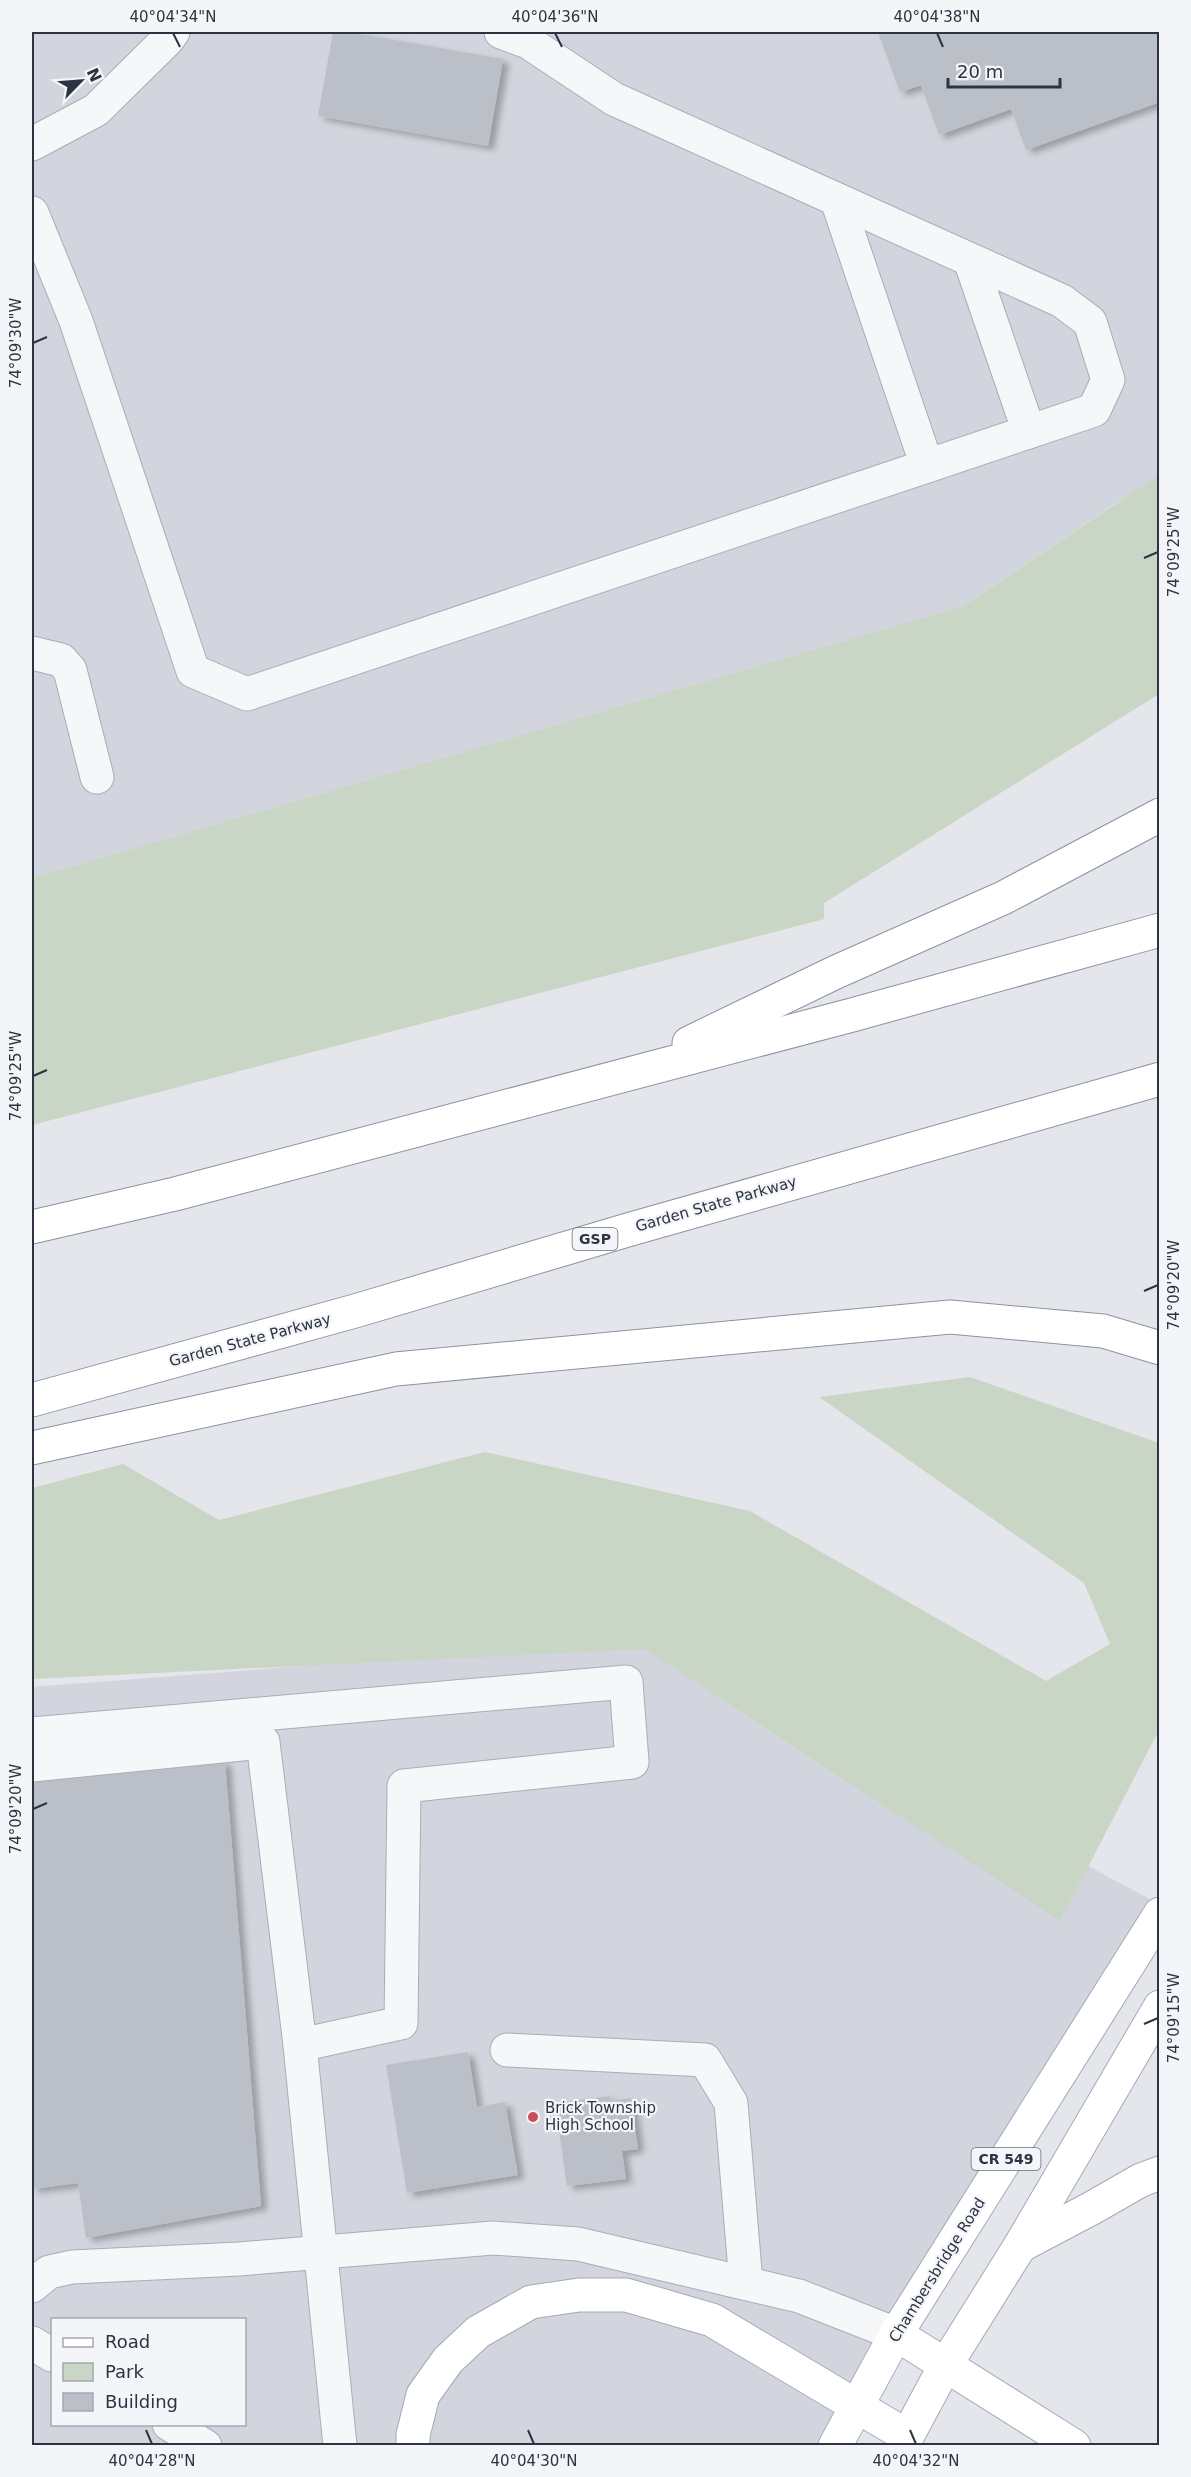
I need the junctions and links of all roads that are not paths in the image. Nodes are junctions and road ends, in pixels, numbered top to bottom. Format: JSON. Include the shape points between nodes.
{"nodes":[{"id":1,"x":173,"y":32,"type":"edge"},
{"id":2,"x":501,"y":32,"type":"edge"},
{"id":3,"x":32,"y":144,"type":"edge"},
{"id":4,"x":837,"y":200,"type":"junction"},
{"id":5,"x":32,"y":213,"type":"edge"},
{"id":6,"x":970,"y":260,"type":"junction"},
{"id":7,"x":1029,"y":432,"type":"junction"},
{"id":8,"x":927,"y":466,"type":"junction"},
{"id":9,"x":32,"y":653,"type":"edge"},
{"id":10,"x":97,"y":777,"type":"dead end"},
{"id":11,"x":1160,"y":815,"type":"edge"},
{"id":12,"x":1160,"y":930,"type":"edge"},
{"id":13,"x":621,"y":1076,"type":"junction"},
{"id":14,"x":1160,"y":1079,"type":"edge"},
{"id":15,"x":32,"y":1227,"type":"edge"},
{"id":16,"x":1160,"y":1348,"type":"edge"},
{"id":17,"x":32,"y":1400,"type":"edge"},
{"id":18,"x":32,"y":1448,"type":"edge"},
{"id":19,"x":32,"y":1734,"type":"edge"},
{"id":20,"x":32,"y":1765,"type":"edge"},
{"id":21,"x":1160,"y":1914,"type":"edge"},
{"id":22,"x":1160,"y":2007,"type":"edge"},
{"id":23,"x":300,"y":2045,"type":"junction"},
{"id":24,"x":507,"y":2050,"type":"dead end"},
{"id":25,"x":1160,"y":2172,"type":"edge"},
{"id":26,"x":578,"y":2244,"type":"junction"},
{"id":27,"x":1020,"y":2246,"type":"junction"},
{"id":28,"x":320,"y":2252,"type":"junction"},
{"id":29,"x":746,"y":2283,"type":"junction"},
{"id":30,"x":32,"y":2286,"type":"edge"},
{"id":31,"x":712,"y":2320,"type":"junction"},
{"id":32,"x":896,"y":2334,"type":"junction"},
{"id":33,"x":32,"y":2343,"type":"edge"},
{"id":34,"x":51,"y":2354,"type":"edge"},
{"id":35,"x":945,"y":2366,"type":"junction"},
{"id":36,"x":856,"y":2406,"type":"junction"},
{"id":37,"x":172,"y":2426,"type":"edge"},
{"id":38,"x":910,"y":2442,"type":"edge"},
{"id":39,"x":205,"y":2445,"type":"edge"},
{"id":40,"x":340,"y":2445,"type":"edge"},
{"id":41,"x":413,"y":2445,"type":"edge"},
{"id":42,"x":835,"y":2445,"type":"edge"},
{"id":43,"x":1074,"y":2445,"type":"edge"}],
"edges":[{"from":1,"to":3,"type":"street","via":[[96,110]]},
{"from":2,"to":4,"type":"street","via":[[528,42],[614,99]]},
{"from":4,"to":6,"type":"street"},
{"from":4,"to":8,"type":"street"},
{"from":5,"to":8,"type":"street","via":[[76,321],[193,671],[247,694]]},
{"from":6,"to":7,"type":"street"},
{"from":6,"to":7,"type":"street","via":[[1062,302],[1090,322],[1108,380],[1094,410]]},
{"from":7,"to":8,"type":"street"},
{"from":9,"to":10,"type":"street","via":[[61,660],[70,670]]},
{"from":11,"to":13,"type":"main road","via":[[1003,898],[836,972]]},
{"from":12,"to":13,"type":"main road"},
{"from":13,"to":15,"type":"main road","via":[[175,1194]]},
{"from":14,"to":17,"type":"main road","name":"Garden State Parkway","number":"GSP"},
{"from":16,"to":18,"type":"main road","via":[[1103,1331],[950,1317],[396,1369]]},
{"from":19,"to":23,"type":"street","via":[[626,1682],[632,1762],[404,1786],[401,2023]]},
{"from":20,"to":23,"type":"street","via":[[263,1742]]},
{"from":21,"to":32,"type":"main road","name":"Chambersbridge Road","number":"CR 549"},
{"from":22,"to":27,"type":"main road","number":"CR 549"},
{"from":23,"to":28,"type":"street"},
{"from":24,"to":29,"type":"street","via":[[705,2060],[731,2103]]},
{"from":25,"to":27,"type":"main road"},
{"from":26,"to":28,"type":"street","via":[[493,2238]]},
{"from":26,"to":29,"type":"street"},
{"from":26,"to":31,"type":"street"},
{"from":27,"to":35,"type":"main road","number":"CR 549"},
{"from":28,"to":30,"type":"street","via":[[72,2266],[49,2272]]},
{"from":28,"to":40,"type":"street"},
{"from":29,"to":32,"type":"street","via":[[799,2296]]},
{"from":31,"to":36,"type":"main road"},
{"from":31,"to":41,"type":"main road","via":[[626,2295],[579,2295],[531,2302],[478,2332],[448,2360],[423,2396]]},
{"from":32,"to":35,"type":"main road"},
{"from":32,"to":36,"type":"main road","name":"Chambersbridge Road","number":"CR 549"},
{"from":33,"to":34,"type":"street"},
{"from":35,"to":38,"type":"main road","number":"CR 549"},
{"from":35,"to":43,"type":"main road"},
{"from":36,"to":38,"type":"main road"},
{"from":36,"to":42,"type":"main road","name":"Chambersbridge Road","number":"CR 549"},
{"from":37,"to":39,"type":"street"}]}
